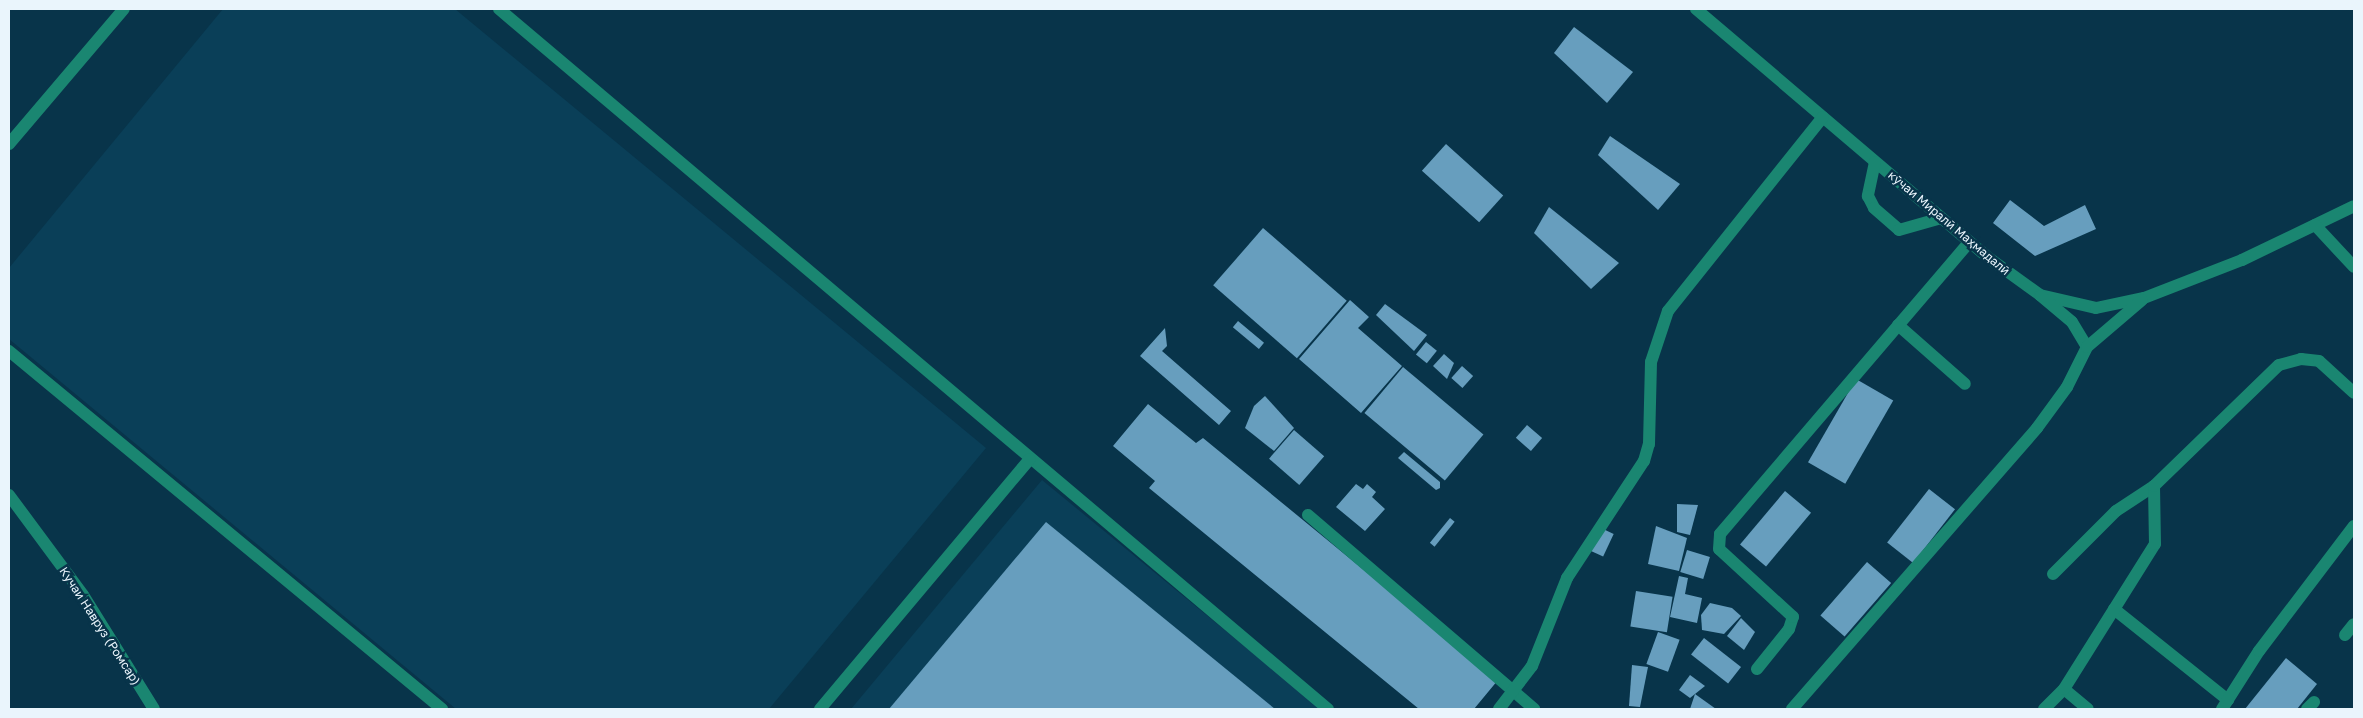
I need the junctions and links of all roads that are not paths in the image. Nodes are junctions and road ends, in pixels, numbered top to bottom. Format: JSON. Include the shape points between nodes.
{"nodes":[{"id":1,"x":124,"y":9,"type":"edge"},
{"id":2,"x":499,"y":9,"type":"edge"},
{"id":3,"x":1696,"y":9,"type":"edge"},
{"id":4,"x":1823,"y":117,"type":"junction"},
{"id":5,"x":9,"y":144,"type":"edge"},
{"id":6,"x":1875,"y":162,"type":"junction"},
{"id":7,"x":2354,"y":206,"type":"edge"},
{"id":8,"x":1941,"y":218,"type":"junction"},
{"id":9,"x":2314,"y":225,"type":"junction"},
{"id":10,"x":1969,"y":242,"type":"junction"},
{"id":11,"x":2354,"y":267,"type":"edge"},
{"id":12,"x":2040,"y":295,"type":"junction"},
{"id":13,"x":2144,"y":298,"type":"junction"},
{"id":14,"x":1898,"y":325,"type":"junction"},
{"id":15,"x":2087,"y":347,"type":"junction"},
{"id":16,"x":9,"y":351,"type":"edge"},
{"id":17,"x":1965,"y":384,"type":"dead end"},
{"id":18,"x":2354,"y":393,"type":"edge"},
{"id":19,"x":1030,"y":459,"type":"junction"},
{"id":20,"x":2154,"y":486,"type":"junction"},
{"id":21,"x":9,"y":495,"type":"edge"},
{"id":22,"x":1308,"y":515,"type":"dead end"},
{"id":23,"x":2354,"y":526,"type":"edge"},
{"id":24,"x":2053,"y":574,"type":"dead end"},
{"id":25,"x":2114,"y":609,"type":"junction"},
{"id":26,"x":2354,"y":624,"type":"edge"},
{"id":27,"x":2345,"y":635,"type":"dead end"},
{"id":28,"x":1757,"y":669,"type":"dead end"},
{"id":29,"x":2064,"y":689,"type":"junction"},
{"id":30,"x":1516,"y":690,"type":"junction"},
{"id":31,"x":2225,"y":705,"type":"edge"},
{"id":32,"x":154,"y":709,"type":"edge"},
{"id":33,"x":442,"y":709,"type":"edge"},
{"id":34,"x":820,"y":709,"type":"edge"},
{"id":35,"x":1328,"y":709,"type":"edge"},
{"id":36,"x":1499,"y":709,"type":"edge"},
{"id":37,"x":1534,"y":709,"type":"edge"},
{"id":38,"x":1792,"y":709,"type":"edge"},
{"id":39,"x":2044,"y":709,"type":"edge"},
{"id":40,"x":2088,"y":709,"type":"edge"}],
"edges":[{"from":1,"to":5,"type":"street"},
{"from":2,"to":19,"type":"street","via":[[866,315]]},
{"from":3,"to":4,"type":"street","name":"кӯчаи Миралӣ Маҳмадалӣ"},
{"from":4,"to":6,"type":"street","name":"кӯчаи Миралӣ Маҳмадалӣ"},
{"from":4,"to":30,"type":"street","via":[[1668,311],[1651,362],[1649,444],[1644,461],[1567,578],[1532,666]]},
{"from":6,"to":8,"type":"street","name":"кӯчаи Миралӣ Маҳмадалӣ"},
{"from":6,"to":8,"type":"street","via":[[1868,196],[1874,208],[1899,230]]},
{"from":7,"to":9,"type":"street","name":"кӯчаи Миралӣ Маҳмадалӣ"},
{"from":8,"to":10,"type":"street","name":"кӯчаи Миралӣ Маҳмадалӣ"},
{"from":9,"to":11,"type":"street"},
{"from":9,"to":13,"type":"street","name":"кӯчаи Миралӣ Маҳмадалӣ"},
{"from":10,"to":12,"type":"street","name":"кӯчаи Миралӣ Маҳмадалӣ"},
{"from":10,"to":14,"type":"street"},
{"from":12,"to":13,"type":"street","name":"кӯчаи Миралӣ Маҳмадалӣ","via":[[2096,308]]},
{"from":12,"to":15,"type":"street","via":[[2072,322]]},
{"from":13,"to":15,"type":"street"},
{"from":14,"to":17,"type":"street"},
{"from":14,"to":28,"type":"street","via":[[1720,534],[1719,549],[1793,617],[1789,629]]},
{"from":15,"to":38,"type":"street","via":[[2067,387],[2037,428]]},
{"from":16,"to":33,"type":"street"},
{"from":18,"to":20,"type":"street","via":[[2319,361],[2301,359],[2279,365]]},
{"from":19,"to":34,"type":"street"},
{"from":19,"to":35,"type":"street"},
{"from":20,"to":24,"type":"street","via":[[2116,511]]},
{"from":20,"to":25,"type":"street","via":[[2155,544]]},
{"from":21,"to":32,"type":"street","name":"Кучаи Навруз (Ромсар)","via":[[83,595]]},
{"from":22,"to":30,"type":"street"},
{"from":23,"to":31,"type":"street","via":[[2259,651]]},
{"from":25,"to":29,"type":"street"},
{"from":25,"to":31,"type":"street"},
{"from":26,"to":27,"type":"street"},
{"from":29,"to":39,"type":"street"},
{"from":29,"to":40,"type":"street"},
{"from":30,"to":36,"type":"street"},
{"from":30,"to":37,"type":"street"}]}
